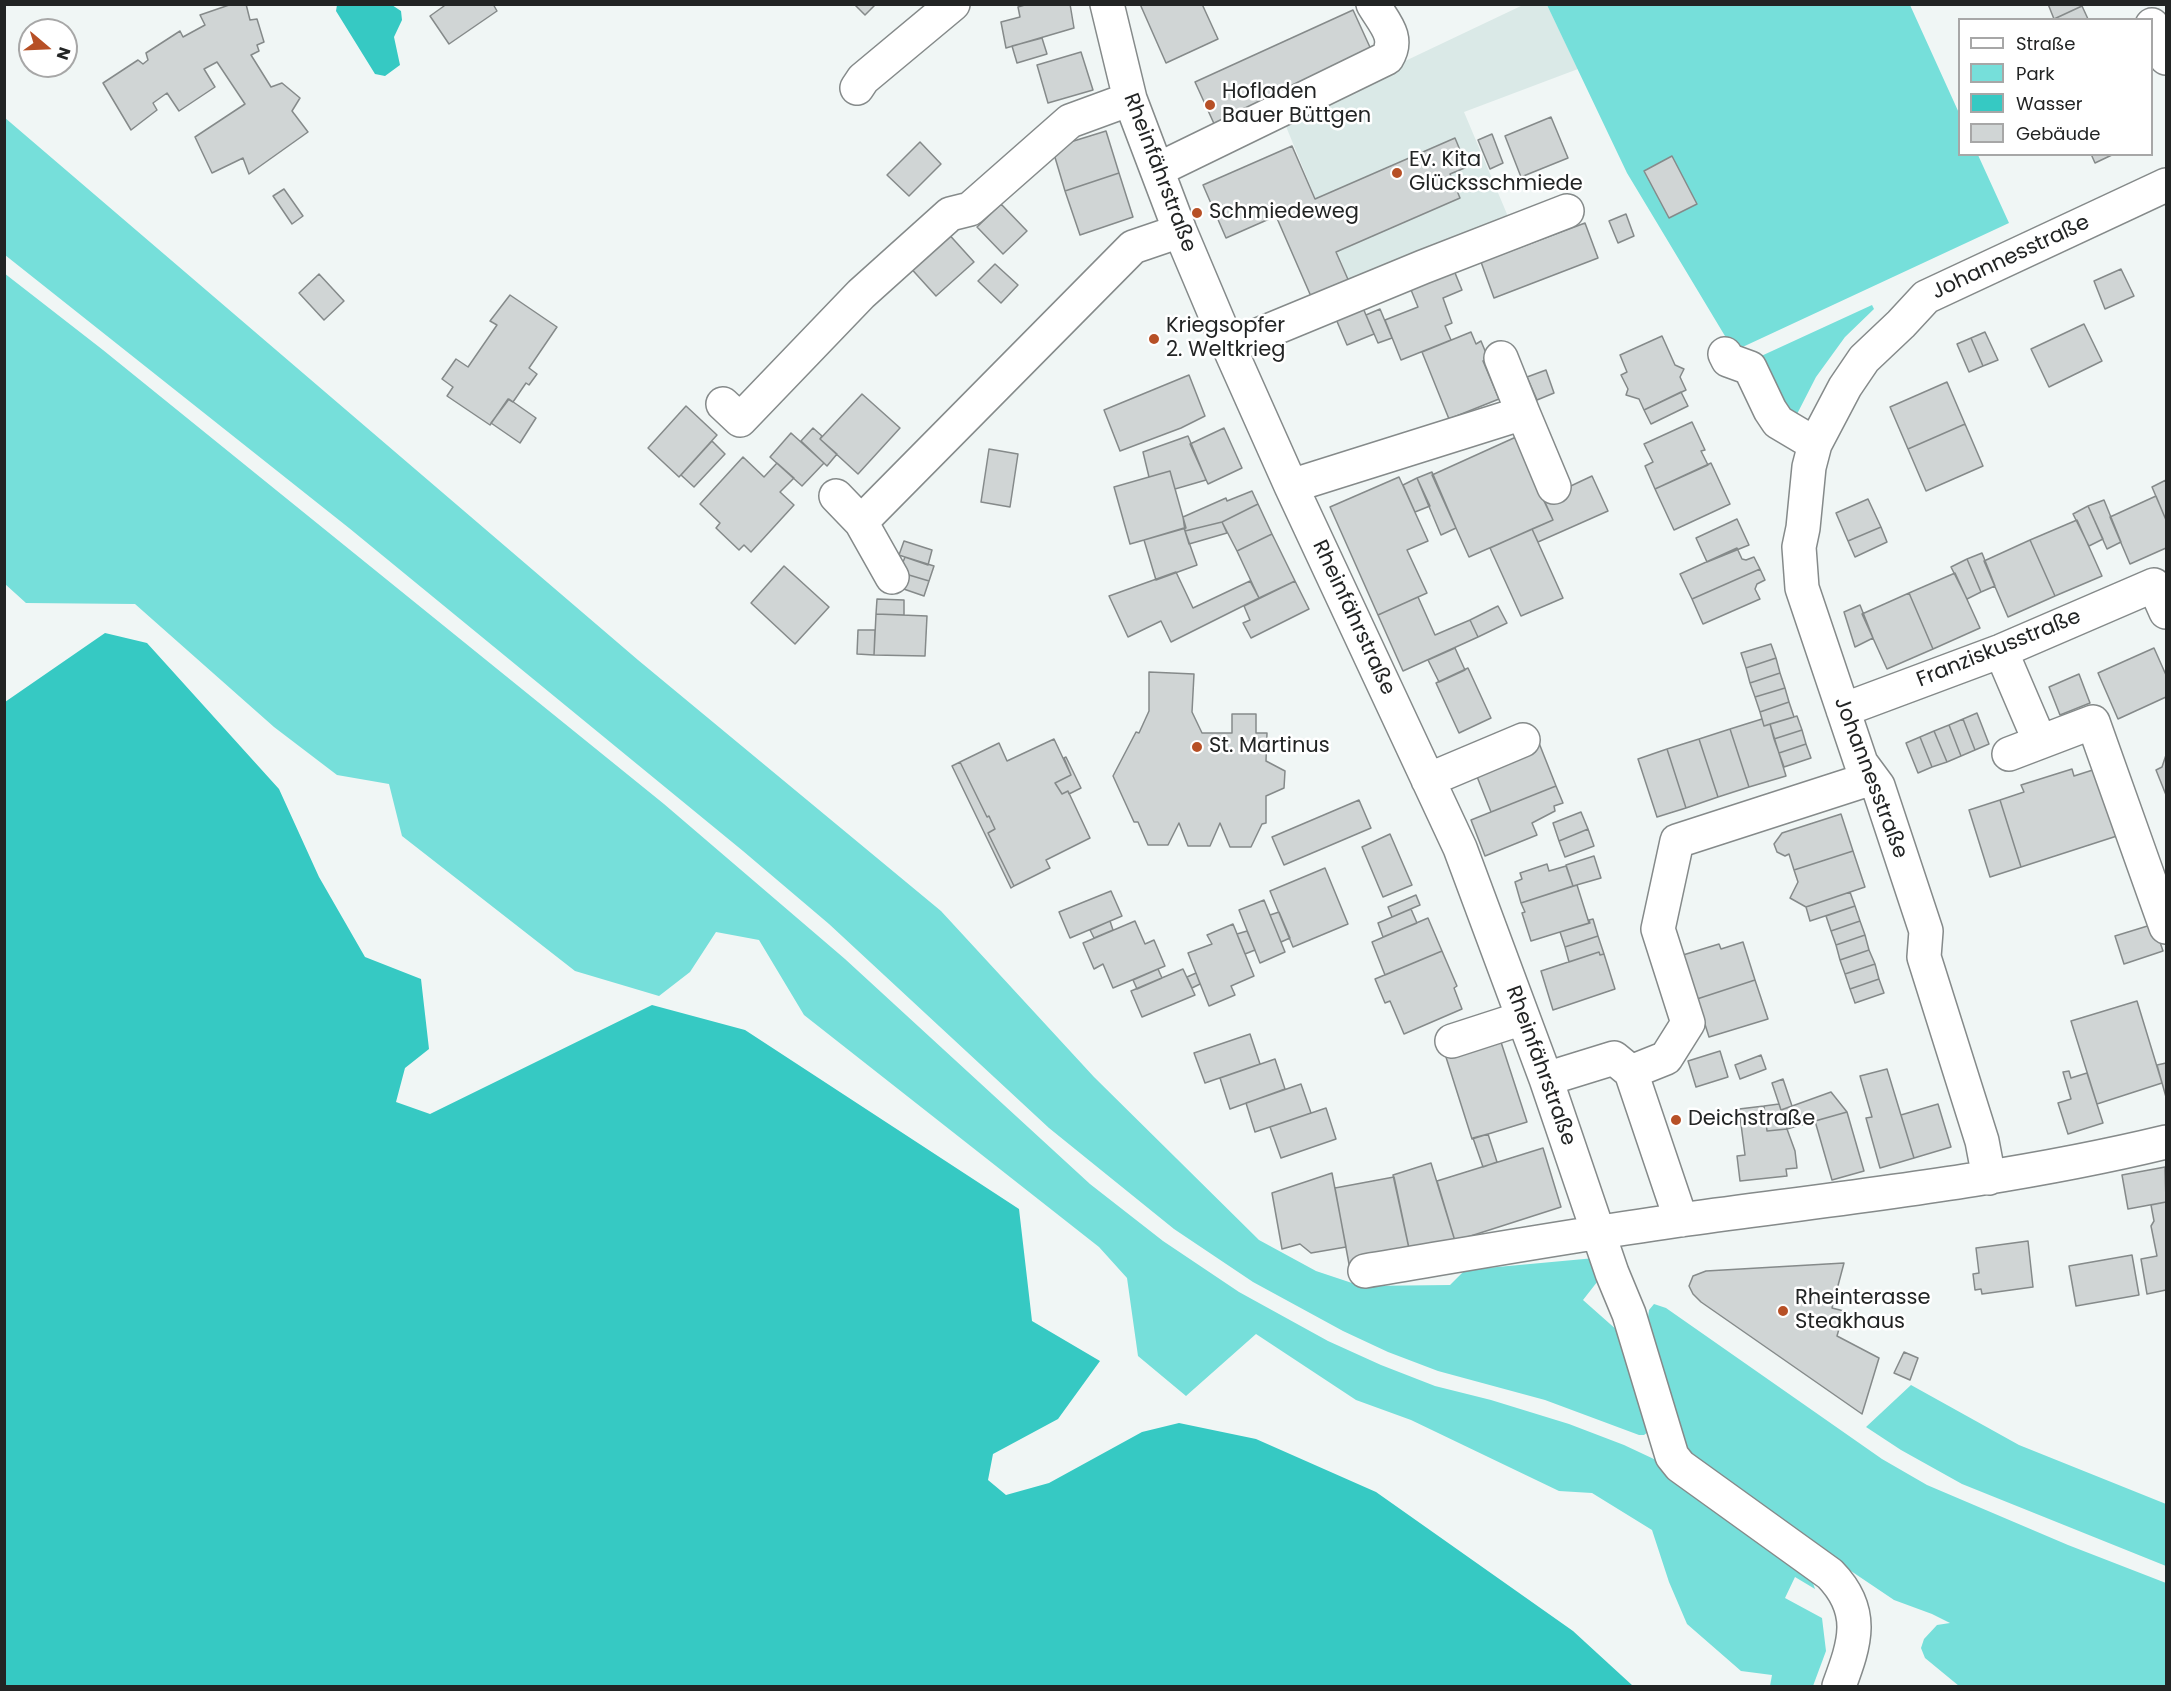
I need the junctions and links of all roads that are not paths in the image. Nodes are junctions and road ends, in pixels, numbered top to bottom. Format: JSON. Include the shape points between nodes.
{"nodes":[{"id":1,"x":953,"y":4,"type":"edge"},
{"id":2,"x":1107,"y":4,"type":"edge"},
{"id":3,"x":1373,"y":4,"type":"edge"},
{"id":4,"x":2142,"y":4,"type":"edge"},
{"id":5,"x":2148,"y":18,"type":"edge"},
{"id":6,"x":2153,"y":29,"type":"edge"},
{"id":7,"x":2166,"y":58,"type":"edge"},
{"id":8,"x":857,"y":88,"type":"dead end"},
{"id":9,"x":1130,"y":99,"type":"junction"},
{"id":10,"x":1157,"y":170,"type":"junction"},
{"id":11,"x":2166,"y":185,"type":"edge"},
{"id":12,"x":1567,"y":211,"type":"dead end"},
{"id":13,"x":1180,"y":231,"type":"junction"},
{"id":14,"x":1229,"y":347,"type":"junction"},
{"id":15,"x":1501,"y":358,"type":"dead end"},
{"id":16,"x":1737,"y":361,"type":"dead end"},
{"id":17,"x":723,"y":404,"type":"dead end"},
{"id":18,"x":1523,"y":413,"type":"junction"},
{"id":19,"x":1815,"y":444,"type":"junction"},
{"id":20,"x":1292,"y":486,"type":"junction"},
{"id":21,"x":1554,"y":487,"type":"dead end"},
{"id":22,"x":836,"y":496,"type":"dead end"},
{"id":23,"x":861,"y":522,"type":"junction"},
{"id":24,"x":892,"y":577,"type":"dead end"},
{"id":25,"x":2162,"y":592,"type":"edge"},
{"id":26,"x":2001,"y":651,"type":"junction"},
{"id":27,"x":1843,"y":710,"type":"junction"},
{"id":28,"x":1523,"y":740,"type":"dead end"},
{"id":29,"x":2040,"y":742,"type":"junction"},
{"id":30,"x":2009,"y":754,"type":"dead end"},
{"id":31,"x":1872,"y":778,"type":"junction"},
{"id":32,"x":1428,"y":780,"type":"junction"},
{"id":33,"x":2166,"y":927,"type":"edge"},
{"id":34,"x":1523,"y":1018,"type":"junction"},
{"id":35,"x":1452,"y":1041,"type":"dead end"},
{"id":36,"x":1631,"y":1072,"type":"junction"},
{"id":37,"x":1546,"y":1079,"type":"junction"},
{"id":38,"x":2166,"y":1142,"type":"edge"},
{"id":39,"x":1989,"y":1178,"type":"junction"},
{"id":40,"x":1681,"y":1220,"type":"junction"},
{"id":41,"x":1599,"y":1233,"type":"junction"},
{"id":42,"x":1365,"y":1271,"type":"dead end"},
{"id":43,"x":1839,"y":1686,"type":"edge"}],
"edges":[{"from":1,"to":8,"type":"street"},
{"from":2,"to":9,"type":"street","name":"Rheinfährstraße"},
{"from":3,"to":10,"type":"street","via":[[1392,36],[1393,46],[1387,58]]},
{"from":4,"to":5,"type":"street"},
{"from":6,"to":7,"type":"street"},
{"from":9,"to":10,"type":"street","name":"Rheinfährstraße"},
{"from":9,"to":17,"type":"street","via":[[1070,121],[970,209],[950,214],[861,294],[740,420]]},
{"from":10,"to":13,"type":"street","name":"Rheinfährstraße"},
{"from":11,"to":19,"type":"street","name":"Johannesstraße","via":[[1926,297],[1864,359]]},
{"from":12,"to":14,"type":"street"},
{"from":13,"to":14,"type":"street","name":"Rheinfährstraße"},
{"from":13,"to":23,"type":"street","via":[[1133,247]]},
{"from":14,"to":20,"type":"street","name":"Rheinfährstraße"},
{"from":15,"to":18,"type":"street"},
{"from":16,"to":19,"type":"street","via":[[1778,422]]},
{"from":18,"to":20,"type":"street"},
{"from":18,"to":21,"type":"street"},
{"from":19,"to":27,"type":"street","name":"Johannesstraße","via":[[1799,565],[1802,588]]},
{"from":20,"to":32,"type":"street","name":"Rheinfährstraße"},
{"from":22,"to":23,"type":"street"},
{"from":23,"to":24,"type":"street"},
{"from":25,"to":26,"type":"street","name":"Franziskusstraße"},
{"from":26,"to":27,"type":"street","name":"Franziskusstraße"},
{"from":26,"to":29,"type":"street"},
{"from":27,"to":31,"type":"street","name":"Johannesstraße","via":[[1861,763]]},
{"from":28,"to":32,"type":"street"},
{"from":29,"to":30,"type":"street"},
{"from":29,"to":33,"type":"street","via":[[2093,722]]},
{"from":31,"to":36,"type":"street","via":[[1677,841],[1658,929],[1688,1023],[1666,1058]]},
{"from":31,"to":39,"type":"street","name":"Johannesstraße","via":[[1926,931],[1924,957],[1982,1141]]},
{"from":32,"to":34,"type":"street","name":"Rheinfährstraße","via":[[1460,848]]},
{"from":34,"to":35,"type":"street"},
{"from":34,"to":37,"type":"street","name":"Rheinfährstraße"},
{"from":36,"to":37,"type":"street","via":[[1614,1058]]},
{"from":36,"to":40,"type":"street"},
{"from":37,"to":41,"type":"street","name":"Rheinfährstraße"},
{"from":38,"to":39,"type":"street"},
{"from":39,"to":40,"type":"street"},
{"from":40,"to":41,"type":"street"},
{"from":41,"to":42,"type":"street"},
{"from":41,"to":43,"type":"street","name":"Rheinfährstraße","via":[[1629,1314],[1674,1460],[1830,1574],[1850,1601],[1854,1634]]}]}
